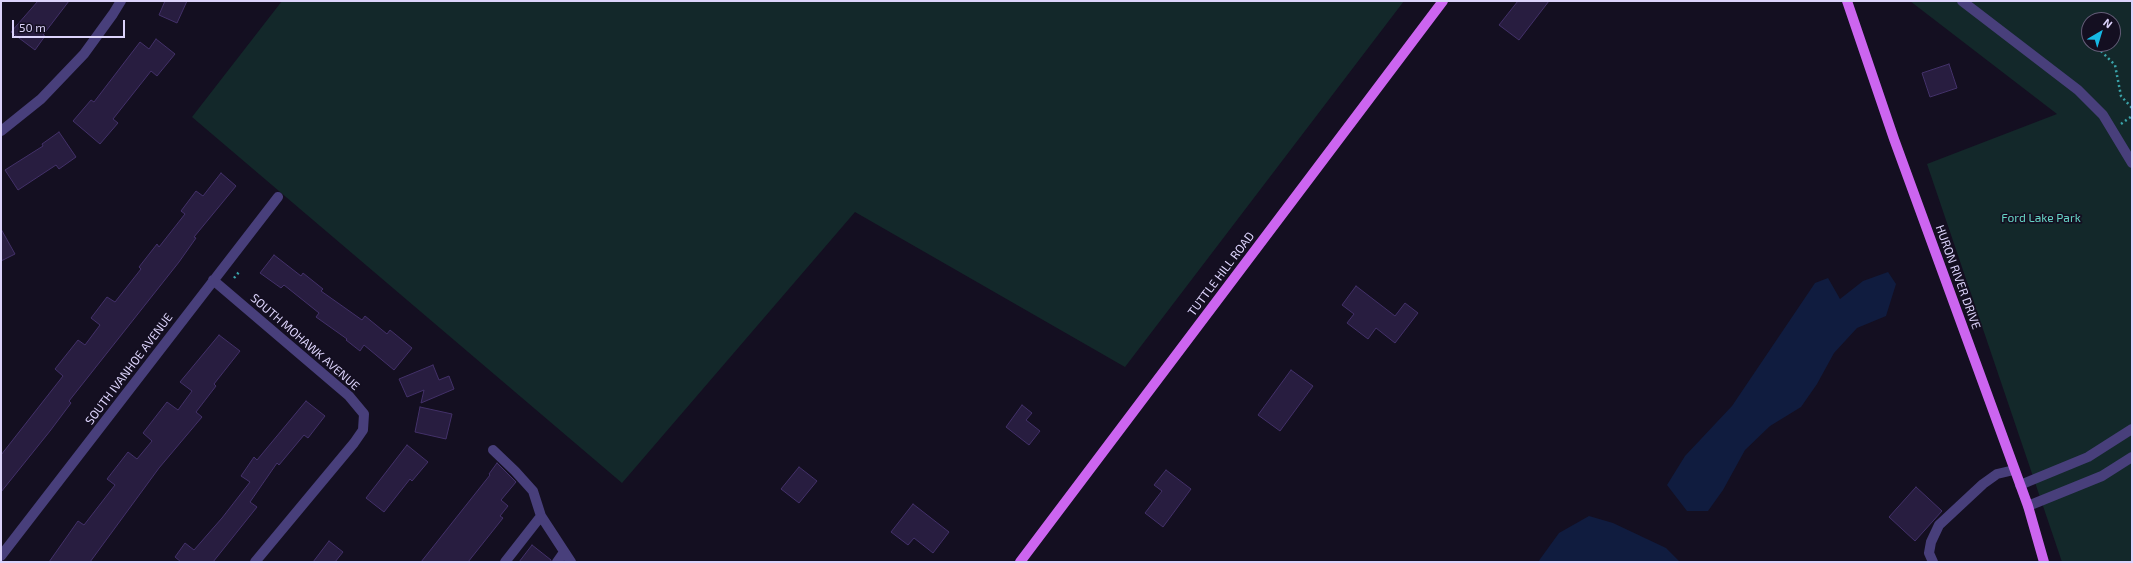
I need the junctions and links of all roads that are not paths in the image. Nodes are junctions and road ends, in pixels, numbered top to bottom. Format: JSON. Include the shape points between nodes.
{"nodes":[{"id":1,"x":120,"y":1,"type":"edge"},
{"id":2,"x":1443,"y":1,"type":"edge"},
{"id":3,"x":1847,"y":1,"type":"edge"},
{"id":4,"x":1962,"y":1,"type":"edge"},
{"id":5,"x":1,"y":131,"type":"edge"},
{"id":6,"x":2132,"y":163,"type":"edge"},
{"id":7,"x":278,"y":197,"type":"dead end"},
{"id":8,"x":213,"y":280,"type":"junction"},
{"id":9,"x":2131,"y":431,"type":"edge"},
{"id":10,"x":493,"y":450,"type":"dead end"},
{"id":11,"x":2132,"y":457,"type":"edge"},
{"id":12,"x":2014,"y":470,"type":"junction"},
{"id":13,"x":2020,"y":485,"type":"junction"},
{"id":14,"x":2028,"y":506,"type":"junction"},
{"id":15,"x":541,"y":516,"type":"junction"},
{"id":16,"x":564,"y":552,"type":"junction"},
{"id":17,"x":1,"y":556,"type":"edge"},
{"id":18,"x":255,"y":562,"type":"edge"},
{"id":19,"x":505,"y":562,"type":"edge"},
{"id":20,"x":556,"y":562,"type":"edge"},
{"id":21,"x":571,"y":562,"type":"edge"},
{"id":22,"x":1020,"y":562,"type":"edge"},
{"id":23,"x":1933,"y":562,"type":"edge"},
{"id":24,"x":2044,"y":562,"type":"edge"}],
"edges":[{"from":1,"to":5,"type":"street","via":[[84,54],[41,99]]},
{"from":2,"to":22,"type":"main road","name":"TUTTLE HILL ROAD"},
{"from":3,"to":12,"type":"main road","name":"HURON RIVER DRIVE","via":[[1894,140]]},
{"from":4,"to":6,"type":"street","via":[[2078,90],[2103,115]]},
{"from":7,"to":8,"type":"street","name":"SOUTH IVANHOE AVENUE"},
{"from":8,"to":17,"type":"street","name":"SOUTH IVANHOE AVENUE"},
{"from":8,"to":18,"type":"street","name":"SOUTH MOHAWK AVENUE","via":[[349,396],[364,414],[363,430],[354,444]]},
{"from":9,"to":13,"type":"street","via":[[2088,457]]},
{"from":10,"to":15,"type":"street","via":[[533,491]]},
{"from":11,"to":14,"type":"street","via":[[2102,476]]},
{"from":12,"to":13,"type":"main road","name":"HURON RIVER DRIVE"},
{"from":12,"to":23,"type":"street","via":[[1997,474],[1988,480],[1939,525],[1931,542],[1930,553]]},
{"from":13,"to":14,"type":"main road","name":"HURON RIVER DRIVE"},
{"from":14,"to":24,"type":"main road","name":"HURON RIVER DRIVE"},
{"from":15,"to":16,"type":"street"},
{"from":15,"to":19,"type":"street"},
{"from":16,"to":20,"type":"street"},
{"from":16,"to":21,"type":"street"}]}
